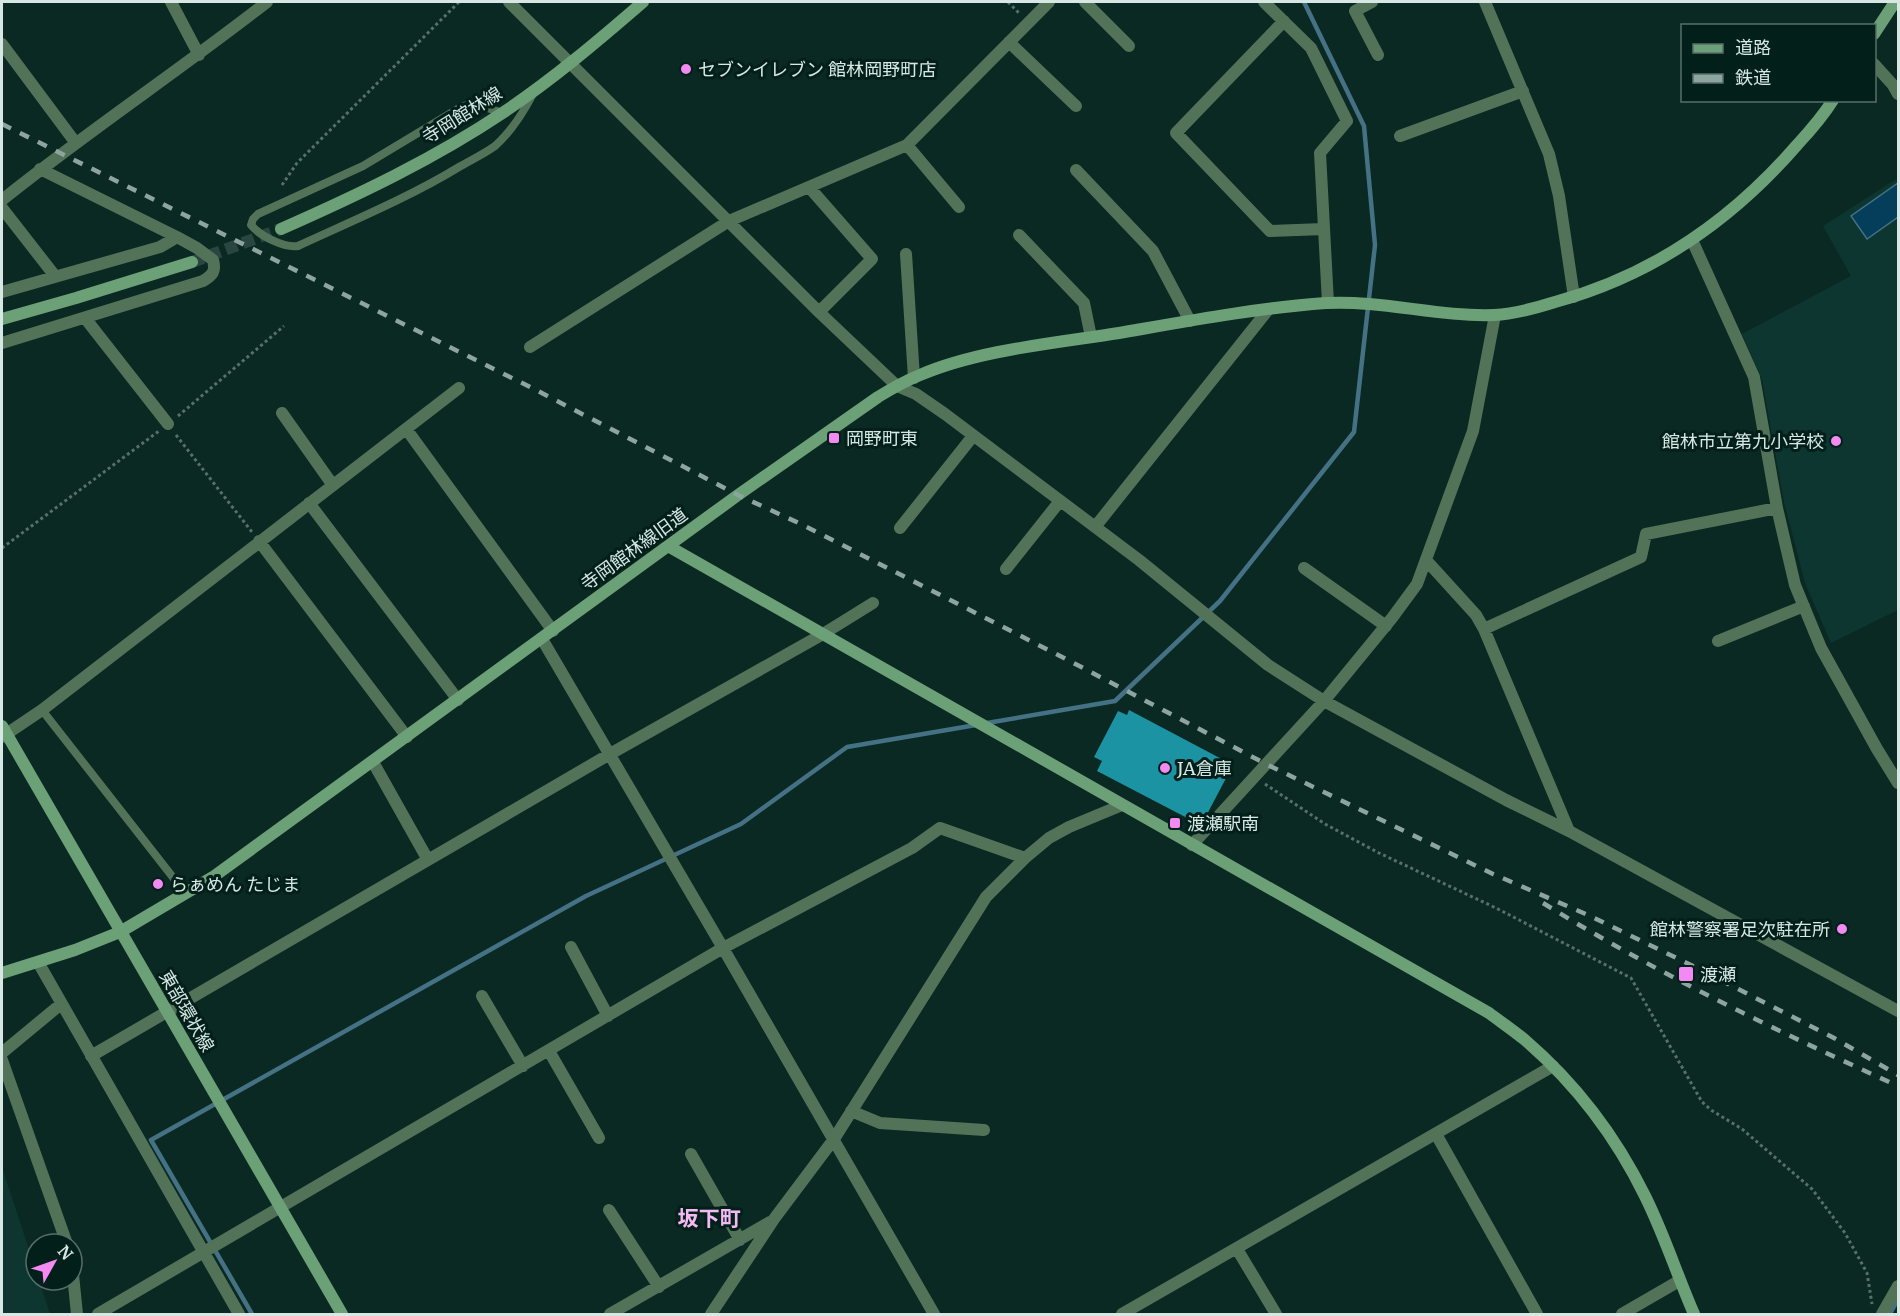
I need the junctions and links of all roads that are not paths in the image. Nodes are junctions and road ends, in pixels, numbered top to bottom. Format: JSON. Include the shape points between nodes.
{"nodes":[{"id":1,"x":171,"y":2,"type":"edge"},
{"id":2,"x":267,"y":2,"type":"edge"},
{"id":3,"x":509,"y":2,"type":"edge"},
{"id":4,"x":643,"y":2,"type":"edge"},
{"id":5,"x":1048,"y":2,"type":"edge"},
{"id":6,"x":1085,"y":2,"type":"edge"},
{"id":7,"x":1264,"y":2,"type":"edge"},
{"id":8,"x":1372,"y":2,"type":"edge"},
{"id":9,"x":1485,"y":2,"type":"edge"},
{"id":10,"x":1894,"y":2,"type":"edge"},
{"id":11,"x":1284,"y":21,"type":"junction"},
{"id":12,"x":1876,"y":32,"type":"edge"},
{"id":13,"x":1009,"y":42,"type":"junction"},
{"id":14,"x":2,"y":44,"type":"edge"},
{"id":15,"x":1129,"y":46,"type":"dead end"},
{"id":16,"x":199,"y":55,"type":"junction"},
{"id":17,"x":1378,"y":55,"type":"dead end"},
{"id":18,"x":571,"y":63,"type":"junction"},
{"id":19,"x":1876,"y":65,"type":"edge"},
{"id":20,"x":535,"y":90,"type":"junction"},
{"id":21,"x":1523,"y":91,"type":"junction"},
{"id":22,"x":1899,"y":94,"type":"edge"},
{"id":23,"x":1831,"y":102,"type":"edge"},
{"id":24,"x":1076,"y":106,"type":"dead end"},
{"id":25,"x":503,"y":112,"type":"junction"},
{"id":26,"x":1400,"y":136,"type":"dead end"},
{"id":27,"x":75,"y":142,"type":"junction"},
{"id":28,"x":907,"y":145,"type":"junction"},
{"id":29,"x":40,"y":169,"type":"junction"},
{"id":30,"x":1076,"y":170,"type":"dead end"},
{"id":31,"x":809,"y":187,"type":"junction"},
{"id":32,"x":2,"y":200,"type":"edge"},
{"id":33,"x":959,"y":207,"type":"dead end"},
{"id":34,"x":2,"y":208,"type":"edge"},
{"id":35,"x":729,"y":221,"type":"junction"},
{"id":36,"x":281,"y":229,"type":"tunnel mouth"},
{"id":37,"x":1324,"y":229,"type":"junction"},
{"id":38,"x":1019,"y":235,"type":"dead end"},
{"id":39,"x":177,"y":237,"type":"junction"},
{"id":40,"x":1692,"y":240,"type":"junction"},
{"id":41,"x":906,"y":254,"type":"dead end"},
{"id":42,"x":192,"y":262,"type":"tunnel mouth"},
{"id":43,"x":55,"y":276,"type":"junction"},
{"id":44,"x":2,"y":292,"type":"edge"},
{"id":45,"x":1574,"y":297,"type":"junction"},
{"id":46,"x":1328,"y":303,"type":"junction"},
{"id":47,"x":1268,"y":310,"type":"junction"},
{"id":48,"x":819,"y":312,"type":"junction"},
{"id":49,"x":1495,"y":315,"type":"junction"},
{"id":50,"x":85,"y":318,"type":"junction"},
{"id":51,"x":2,"y":319,"type":"edge"},
{"id":52,"x":1190,"y":321,"type":"junction"},
{"id":53,"x":1091,"y":337,"type":"junction"},
{"id":54,"x":2,"y":343,"type":"edge"},
{"id":55,"x":530,"y":347,"type":"dead end"},
{"id":56,"x":914,"y":378,"type":"junction"},
{"id":57,"x":897,"y":386,"type":"junction"},
{"id":58,"x":459,"y":388,"type":"dead end"},
{"id":59,"x":282,"y":413,"type":"dead end"},
{"id":60,"x":168,"y":424,"type":"road end"},
{"id":61,"x":407,"y":430,"type":"junction"},
{"id":62,"x":973,"y":436,"type":"junction"},
{"id":63,"x":332,"y":484,"type":"junction"},
{"id":64,"x":1060,"y":501,"type":"junction"},
{"id":65,"x":309,"y":503,"type":"junction"},
{"id":66,"x":1777,"y":508,"type":"junction"},
{"id":67,"x":1095,"y":527,"type":"junction"},
{"id":68,"x":900,"y":528,"type":"dead end"},
{"id":69,"x":259,"y":541,"type":"junction"},
{"id":70,"x":668,"y":546,"type":"junction"},
{"id":71,"x":1426,"y":560,"type":"junction"},
{"id":72,"x":1304,"y":568,"type":"dead end"},
{"id":73,"x":1006,"y":569,"type":"dead end"},
{"id":74,"x":873,"y":603,"type":"dead end"},
{"id":75,"x":1804,"y":606,"type":"junction"},
{"id":76,"x":1386,"y":626,"type":"junction"},
{"id":77,"x":1484,"y":629,"type":"junction"},
{"id":78,"x":553,"y":631,"type":"junction"},
{"id":79,"x":823,"y":634,"type":"junction"},
{"id":80,"x":542,"y":639,"type":"junction"},
{"id":81,"x":1718,"y":641,"type":"dead end"},
{"id":82,"x":458,"y":700,"type":"junction"},
{"id":83,"x":1324,"y":701,"type":"junction"},
{"id":84,"x":42,"y":710,"type":"junction"},
{"id":85,"x":3,"y":732,"type":"edge"},
{"id":86,"x":407,"y":737,"type":"junction"},
{"id":87,"x":610,"y":754,"type":"junction"},
{"id":88,"x":373,"y":762,"type":"junction"},
{"id":89,"x":1899,"y":783,"type":"edge"},
{"id":90,"x":1122,"y":805,"type":"junction"},
{"id":91,"x":1569,"y":831,"type":"junction"},
{"id":92,"x":1192,"y":845,"type":"junction"},
{"id":93,"x":1025,"y":858,"type":"junction"},
{"id":94,"x":428,"y":860,"type":"junction"},
{"id":95,"x":186,"y":894,"type":"junction"},
{"id":96,"x":120,"y":932,"type":"junction"},
{"id":97,"x":571,"y":947,"type":"dead end"},
{"id":98,"x":723,"y":948,"type":"junction"},
{"id":99,"x":38,"y":962,"type":"junction"},
{"id":100,"x":2,"y":973,"type":"edge"},
{"id":101,"x":482,"y":996,"type":"dead end"},
{"id":102,"x":61,"y":1004,"type":"junction"},
{"id":103,"x":1899,"y":1011,"type":"edge"},
{"id":104,"x":166,"y":1012,"type":"junction"},
{"id":105,"x":608,"y":1016,"type":"junction"},
{"id":106,"x":549,"y":1051,"type":"junction"},
{"id":107,"x":2,"y":1053,"type":"edge"},
{"id":108,"x":91,"y":1056,"type":"junction"},
{"id":109,"x":2,"y":1060,"type":"edge"},
{"id":110,"x":523,"y":1066,"type":"junction"},
{"id":111,"x":1553,"y":1066,"type":"junction"},
{"id":112,"x":851,"y":1111,"type":"junction"},
{"id":113,"x":984,"y":1130,"type":"dead end"},
{"id":114,"x":1436,"y":1134,"type":"junction"},
{"id":115,"x":599,"y":1138,"type":"dead end"},
{"id":116,"x":834,"y":1139,"type":"junction"},
{"id":117,"x":691,"y":1154,"type":"dead end"},
{"id":118,"x":280,"y":1207,"type":"junction"},
{"id":119,"x":609,"y":1210,"type":"dead end"},
{"id":120,"x":774,"y":1219,"type":"junction"},
{"id":121,"x":64,"y":1232,"type":"edge"},
{"id":122,"x":740,"y":1240,"type":"junction"},
{"id":123,"x":1237,"y":1249,"type":"junction"},
{"id":124,"x":203,"y":1253,"type":"junction"},
{"id":125,"x":1679,"y":1281,"type":"junction"},
{"id":126,"x":1899,"y":1286,"type":"edge"},
{"id":127,"x":658,"y":1287,"type":"junction"},
{"id":128,"x":75,"y":1292,"type":"edge"},
{"id":129,"x":77,"y":1314,"type":"edge"},
{"id":130,"x":98,"y":1314,"type":"edge"},
{"id":131,"x":238,"y":1314,"type":"edge"},
{"id":132,"x":342,"y":1314,"type":"edge"},
{"id":133,"x":610,"y":1314,"type":"edge"},
{"id":134,"x":711,"y":1314,"type":"edge"},
{"id":135,"x":934,"y":1314,"type":"edge"},
{"id":136,"x":1122,"y":1314,"type":"edge"},
{"id":137,"x":1276,"y":1314,"type":"edge"},
{"id":138,"x":1537,"y":1314,"type":"edge"},
{"id":139,"x":1622,"y":1314,"type":"edge"},
{"id":140,"x":1694,"y":1314,"type":"edge"},
{"id":141,"x":1882,"y":1314,"type":"edge"}],
"edges":[{"from":1,"to":16,"type":"street"},
{"from":2,"to":16,"type":"street"},
{"from":3,"to":18,"type":"street"},
{"from":4,"to":18,"type":"street","name":"寺岡館林線"},
{"from":5,"to":13,"type":"street"},
{"from":6,"to":15,"type":"street"},
{"from":7,"to":11,"type":"street"},
{"from":8,"to":17,"type":"street","via":[[1355,11]]},
{"from":9,"to":21,"type":"street"},
{"from":10,"to":12,"type":"street"},
{"from":11,"to":37,"type":"street","via":[[1311,48],[1347,121],[1320,153]]},
{"from":11,"to":37,"type":"street","via":[[1176,133],[1270,231]]},
{"from":13,"to":24,"type":"street"},
{"from":13,"to":28,"type":"street"},
{"from":14,"to":27,"type":"street"},
{"from":16,"to":27,"type":"street"},
{"from":18,"to":20,"type":"street","name":"寺岡館林線"},
{"from":18,"to":35,"type":"street"},
{"from":19,"to":22,"type":"street"},
{"from":20,"to":25,"type":"street","name":"寺岡館林線"},
{"from":20,"to":25,"type":"lane","via":[[520,117],[494,146],[430,185],[298,246],[289,247],[251,225],[258,214],[363,166],[461,107],[475,104]]},
{"from":21,"to":26,"type":"street"},
{"from":21,"to":45,"type":"street","via":[[1549,154]]},
{"from":23,"to":40,"type":"street","name":"寺岡館林線旧道","via":[[1760,185]]},
{"from":25,"to":36,"type":"street","name":"寺岡館林線","via":[[396,175]]},
{"from":27,"to":29,"type":"street"},
{"from":28,"to":31,"type":"street"},
{"from":28,"to":33,"type":"street"},
{"from":29,"to":32,"type":"street"},
{"from":29,"to":39,"type":"street"},
{"from":30,"to":52,"type":"street","via":[[1153,251]]},
{"from":31,"to":35,"type":"street"},
{"from":31,"to":48,"type":"street","via":[[872,259]]},
{"from":34,"to":43,"type":"street"},
{"from":35,"to":48,"type":"street"},
{"from":35,"to":55,"type":"street"},
{"from":37,"to":46,"type":"street"},
{"from":38,"to":53,"type":"street","via":[[1084,303]]},
{"from":39,"to":43,"type":"street","via":[[160,247]]},
{"from":39,"to":50,"type":"street","via":[[213,260],[212,275]]},
{"from":40,"to":45,"type":"street","name":"寺岡館林線旧道","via":[[1620,280]]},
{"from":40,"to":66,"type":"street","via":[[1754,377]]},
{"from":41,"to":56,"type":"street"},
{"from":42,"to":51,"type":"street"},
{"from":43,"to":44,"type":"street"},
{"from":45,"to":49,"type":"street","name":"寺岡館林線旧道"},
{"from":46,"to":47,"type":"street","name":"寺岡館林線旧道"},
{"from":46,"to":49,"type":"street","name":"寺岡館林線旧道"},
{"from":47,"to":52,"type":"street","name":"寺岡館林線旧道"},
{"from":47,"to":67,"type":"street"},
{"from":48,"to":57,"type":"street"},
{"from":49,"to":71,"type":"street","via":[[1473,431]]},
{"from":50,"to":54,"type":"street"},
{"from":50,"to":60,"type":"street"},
{"from":52,"to":53,"type":"street","name":"寺岡館林線旧道"},
{"from":53,"to":56,"type":"street","name":"寺岡館林線旧道","via":[[996,353]]},
{"from":56,"to":57,"type":"street","name":"寺岡館林線旧道"},
{"from":57,"to":62,"type":"street","via":[[916,394]]},
{"from":57,"to":70,"type":"street","name":"寺岡館林線旧道","via":[[811,442]]},
{"from":58,"to":61,"type":"street"},
{"from":59,"to":63,"type":"street"},
{"from":61,"to":63,"type":"street"},
{"from":61,"to":78,"type":"street"},
{"from":62,"to":64,"type":"street"},
{"from":62,"to":68,"type":"street"},
{"from":63,"to":65,"type":"street"},
{"from":64,"to":67,"type":"street"},
{"from":64,"to":73,"type":"street"},
{"from":65,"to":69,"type":"street"},
{"from":65,"to":82,"type":"street"},
{"from":66,"to":75,"type":"street"},
{"from":66,"to":77,"type":"street","via":[[1646,534],[1641,557]]},
{"from":67,"to":83,"type":"street","via":[[1268,665]]},
{"from":69,"to":84,"type":"street"},
{"from":69,"to":86,"type":"street"},
{"from":70,"to":78,"type":"street","name":"寺岡館林線旧道"},
{"from":70,"to":79,"type":"street"},
{"from":71,"to":76,"type":"street","via":[[1416,584]]},
{"from":71,"to":77,"type":"street"},
{"from":72,"to":76,"type":"street"},
{"from":74,"to":79,"type":"street"},
{"from":75,"to":81,"type":"street"},
{"from":75,"to":89,"type":"street","via":[[1821,648]]},
{"from":76,"to":83,"type":"street"},
{"from":77,"to":91,"type":"street"},
{"from":78,"to":80,"type":"street","name":"寺岡館林線旧道"},
{"from":79,"to":87,"type":"street"},
{"from":79,"to":90,"type":"street"},
{"from":80,"to":82,"type":"street","name":"寺岡館林線旧道"},
{"from":80,"to":87,"type":"street"},
{"from":82,"to":86,"type":"street","name":"寺岡館林線旧道"},
{"from":83,"to":91,"type":"street"},
{"from":83,"to":92,"type":"street"},
{"from":84,"to":85,"type":"street"},
{"from":84,"to":95,"type":"lane"},
{"from":85,"to":96,"type":"street","name":"東部環状線"},
{"from":86,"to":88,"type":"street","name":"寺岡館林線旧道"},
{"from":87,"to":94,"type":"street"},
{"from":87,"to":98,"type":"street"},
{"from":88,"to":94,"type":"street"},
{"from":88,"to":95,"type":"street","name":"寺岡館林線旧道"},
{"from":90,"to":92,"type":"street"},
{"from":90,"to":93,"type":"street","via":[[1069,827]]},
{"from":91,"to":103,"type":"street"},
{"from":92,"to":111,"type":"street","via":[[1488,1012]]},
{"from":93,"to":98,"type":"street","via":[[940,828],[912,848]]},
{"from":93,"to":112,"type":"street","via":[[986,897]]},
{"from":94,"to":104,"type":"street"},
{"from":95,"to":96,"type":"street","name":"寺岡館林線旧道"},
{"from":96,"to":99,"type":"street","name":"寺岡館林線旧道"},
{"from":96,"to":104,"type":"street","name":"東部環状線"},
{"from":97,"to":105,"type":"street"},
{"from":98,"to":105,"type":"street"},
{"from":98,"to":116,"type":"street"},
{"from":99,"to":100,"type":"street","name":"寺岡館林線旧道"},
{"from":99,"to":102,"type":"street"},
{"from":101,"to":110,"type":"street"},
{"from":102,"to":107,"type":"street"},
{"from":102,"to":108,"type":"street"},
{"from":104,"to":108,"type":"street"},
{"from":104,"to":118,"type":"street","name":"東部環状線"},
{"from":105,"to":106,"type":"street"},
{"from":106,"to":110,"type":"street"},
{"from":106,"to":115,"type":"street"},
{"from":108,"to":124,"type":"street"},
{"from":109,"to":121,"type":"street"},
{"from":110,"to":118,"type":"street"},
{"from":111,"to":114,"type":"street"},
{"from":111,"to":125,"type":"street","via":[[1595,1113],[1623,1154],[1646,1197]]},
{"from":112,"to":113,"type":"street","via":[[880,1123]]},
{"from":112,"to":116,"type":"street"},
{"from":114,"to":123,"type":"street"},
{"from":114,"to":138,"type":"street"},
{"from":116,"to":120,"type":"street"},
{"from":116,"to":135,"type":"street"},
{"from":117,"to":122,"type":"street"},
{"from":118,"to":124,"type":"street"},
{"from":118,"to":132,"type":"street","name":"東部環状線"},
{"from":119,"to":127,"type":"street"},
{"from":120,"to":122,"type":"street"},
{"from":120,"to":134,"type":"street"},
{"from":122,"to":127,"type":"street"},
{"from":123,"to":136,"type":"street"},
{"from":123,"to":137,"type":"street"},
{"from":124,"to":130,"type":"street"},
{"from":124,"to":131,"type":"street"},
{"from":125,"to":139,"type":"street"},
{"from":125,"to":140,"type":"street"},
{"from":126,"to":141,"type":"street"},
{"from":127,"to":133,"type":"street"},
{"from":128,"to":129,"type":"street"}]}
